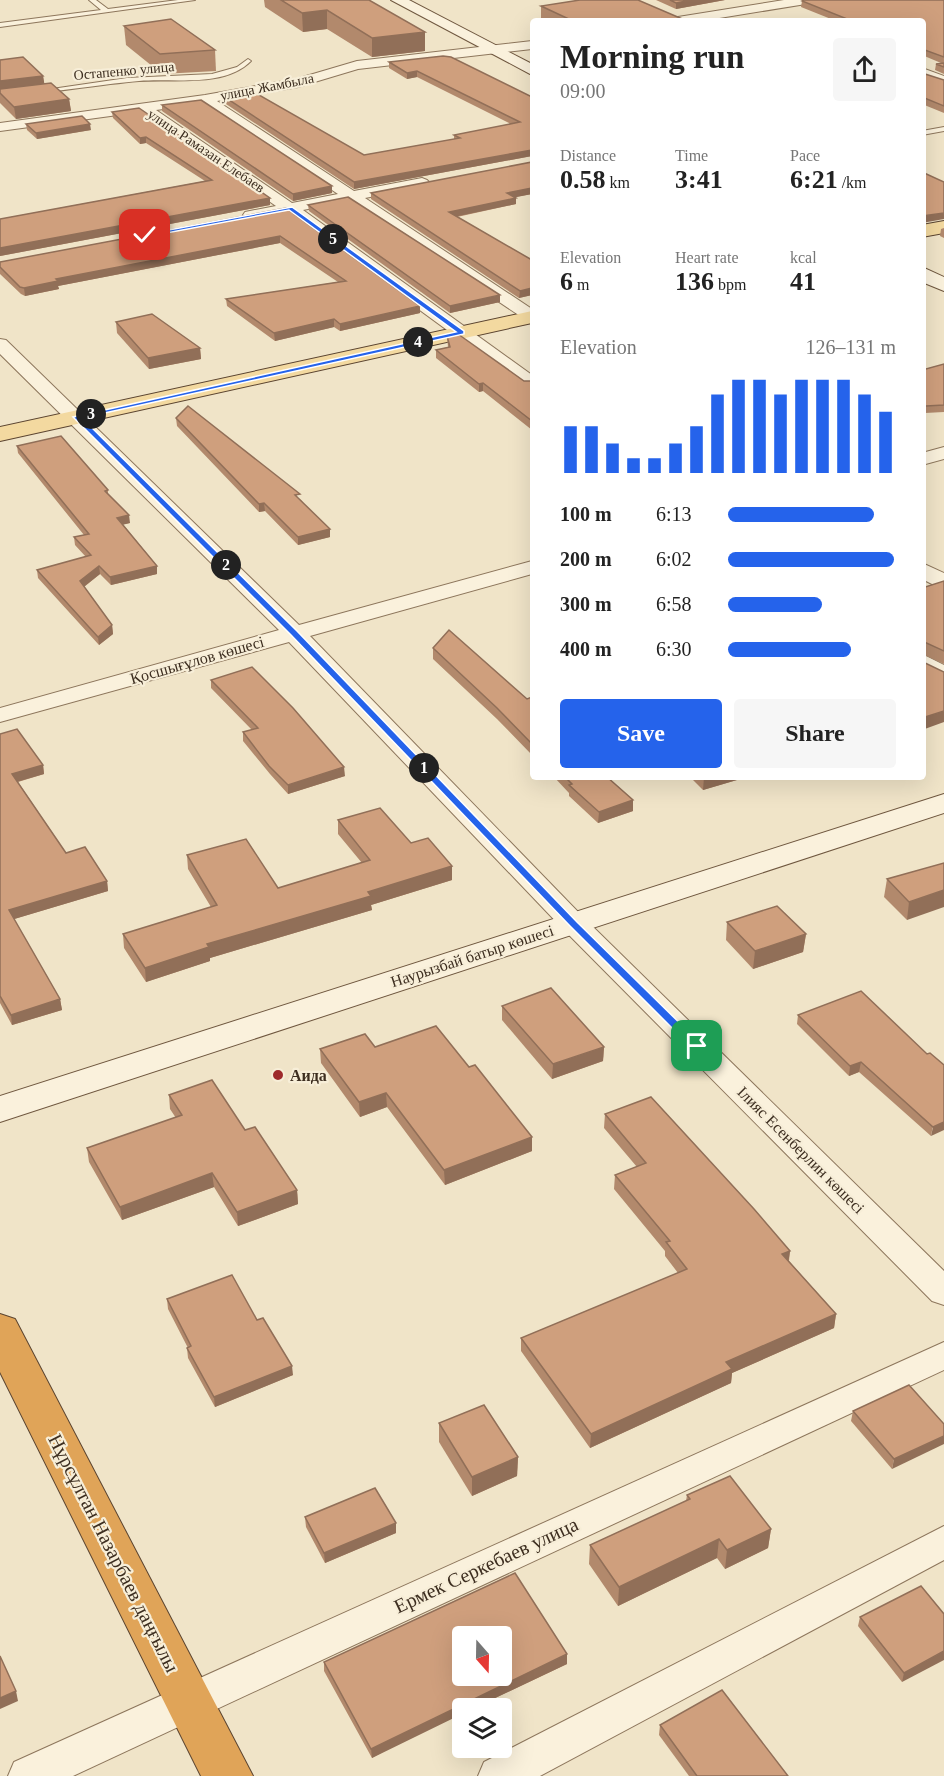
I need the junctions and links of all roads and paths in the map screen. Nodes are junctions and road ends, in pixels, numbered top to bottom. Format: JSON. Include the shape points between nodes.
{"nodes":[{"id":1,"x":92,"y":0,"type":"edge"},
{"id":2,"x":192,"y":0,"type":"edge"},
{"id":3,"x":399,"y":0,"type":"edge"},
{"id":4,"x":751,"y":0,"type":"edge"},
{"id":5,"x":806,"y":0,"type":"edge"},
{"id":6,"x":767,"y":6,"type":"junction"},
{"id":7,"x":106,"y":11,"type":"junction"},
{"id":8,"x":793,"y":17,"type":"dead end"},
{"id":9,"x":696,"y":18,"type":"edge"},
{"id":10,"x":0,"y":25,"type":"edge"},
{"id":11,"x":530,"y":45,"type":"edge"},
{"id":12,"x":496,"y":51,"type":"junction"},
{"id":13,"x":248,"y":61,"type":"dead end"},
{"id":14,"x":530,"y":69,"type":"edge"},
{"id":15,"x":926,"y":74,"type":"edge"},
{"id":16,"x":944,"y":81,"type":"edge"},
{"id":17,"x":35,"y":92,"type":"edge"},
{"id":18,"x":205,"y":99,"type":"junction"},
{"id":19,"x":142,"y":107,"type":"junction"},
{"id":20,"x":0,"y":127,"type":"edge"},
{"id":21,"x":944,"y":129,"type":"edge"},
{"id":22,"x":926,"y":132,"type":"edge"},
{"id":23,"x":442,"y":179,"type":"edge"},
{"id":24,"x":351,"y":196,"type":"junction"},
{"id":25,"x":290,"y":208,"type":"junction"},
{"id":26,"x":232,"y":219,"type":"edge"},
{"id":27,"x":944,"y":227,"type":"edge"},
{"id":28,"x":926,"y":230,"type":"edge"},
{"id":29,"x":926,"y":275,"type":"edge"},
{"id":30,"x":944,"y":285,"type":"edge"},
{"id":31,"x":530,"y":316,"type":"edge"},
{"id":32,"x":530,"y":317,"type":"edge"},
{"id":33,"x":461,"y":333,"type":"junction"},
{"id":34,"x":0,"y":344,"type":"edge"},
{"id":35,"x":530,"y":382,"type":"edge"},
{"id":36,"x":77,"y":417,"type":"junction"},
{"id":37,"x":0,"y":434,"type":"edge"},
{"id":38,"x":944,"y":453,"type":"edge"},
{"id":39,"x":926,"y":458,"type":"edge"},
{"id":40,"x":530,"y":568,"type":"edge"},
{"id":41,"x":926,"y":572,"type":"edge"},
{"id":42,"x":944,"y":583,"type":"edge"},
{"id":43,"x":294,"y":633,"type":"junction"},
{"id":44,"x":926,"y":664,"type":"edge"},
{"id":45,"x":944,"y":676,"type":"edge"},
{"id":46,"x":0,"y":715,"type":"edge"},
{"id":47,"x":944,"y":803,"type":"edge"},
{"id":48,"x":573,"y":924,"type":"junction"},
{"id":49,"x":0,"y":1109,"type":"edge"},
{"id":50,"x":944,"y":1292,"type":"edge"},
{"id":51,"x":0,"y":1330,"type":"edge"},
{"id":52,"x":944,"y":1354,"type":"edge"},
{"id":53,"x":944,"y":1542,"type":"edge"},
{"id":54,"x":190,"y":1702,"type":"junction"},
{"id":55,"x":29,"y":1776,"type":"edge"},
{"id":56,"x":227,"y":1776,"type":"edge"},
{"id":57,"x":499,"y":1776,"type":"edge"}],
"edges":[{"from":1,"to":7,"type":"lane"},
{"from":2,"to":7,"type":"lane"},
{"from":3,"to":12,"type":"street"},
{"from":4,"to":6,"type":"street"},
{"from":5,"to":6,"type":"street"},
{"from":6,"to":8,"type":"street"},
{"from":6,"to":9,"type":"street"},
{"from":7,"to":10,"type":"lane"},
{"from":11,"to":12,"type":"street","name":"улица Жамбыла"},
{"from":12,"to":14,"type":"street"},
{"from":12,"to":18,"type":"street","name":"улица Жамбыла","via":[[357,65],[298,83]]},
{"from":13,"to":17,"type":"lane","name":"Остапенко улица","via":[[229,71],[200,76],[140,78]]},
{"from":15,"to":16,"type":"street"},
{"from":18,"to":19,"type":"street","name":"улица Жамбыла"},
{"from":18,"to":24,"type":"street"},
{"from":19,"to":20,"type":"street","name":"улица Жамбыла"},
{"from":19,"to":25,"type":"street","name":"улица Рамазан Елебаев"},
{"from":21,"to":22,"type":"lane"},
{"from":23,"to":24,"type":"street"},
{"from":24,"to":25,"type":"street"},
{"from":24,"to":31,"type":"street"},
{"from":25,"to":26,"type":"street"},
{"from":25,"to":33,"type":"street","name":"улица Рамазан Елебаев"},
{"from":27,"to":28,"type":"main road"},
{"from":29,"to":30,"type":"street"},
{"from":32,"to":33,"type":"main road"},
{"from":33,"to":35,"type":"street","name":"улица Рамазан Елебаев"},
{"from":33,"to":36,"type":"main road"},
{"from":34,"to":36,"type":"street","name":"Ілияс Есенберлин көшесі"},
{"from":36,"to":37,"type":"main road"},
{"from":36,"to":43,"type":"street","name":"Ілияс Есенберлин көшесі"},
{"from":38,"to":39,"type":"street"},
{"from":40,"to":43,"type":"street","name":"Қосшығұлов көшесі"},
{"from":41,"to":42,"type":"street"},
{"from":43,"to":46,"type":"street","name":"Қосшығұлов көшесі"},
{"from":43,"to":48,"type":"street","name":"Ілияс Есенберлин көшесі"},
{"from":44,"to":45,"type":"street"},
{"from":47,"to":48,"type":"street","name":"Наурызбай батыр көшесі"},
{"from":48,"to":49,"type":"street","name":"Наурызбай батыр көшесі"},
{"from":48,"to":50,"type":"street","name":"Ілияс Есенберлин көшесі"},
{"from":51,"to":54,"type":"highway","name":"Нұрсұлтан Назарбаев даңғылы"},
{"from":52,"to":54,"type":"street","name":"Ермек Серкебаев улица"},
{"from":53,"to":57,"type":"street"},
{"from":54,"to":55,"type":"street","name":"Ермек Серкебаев улица"},
{"from":54,"to":56,"type":"highway","name":"Нұрсұлтан Назарбаев даңғылы"}]}
